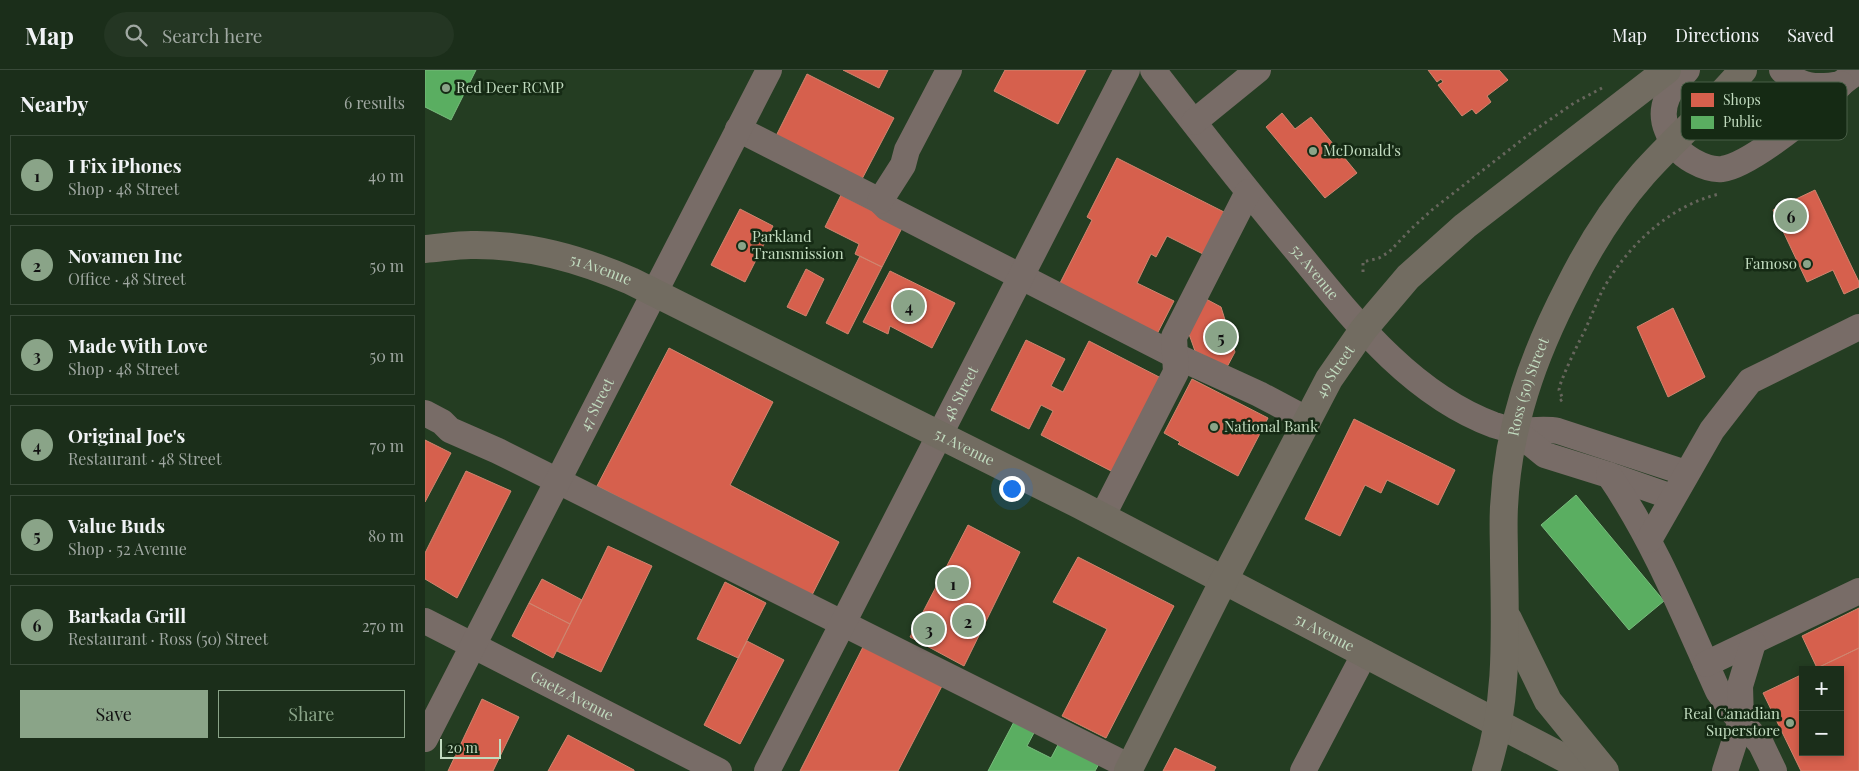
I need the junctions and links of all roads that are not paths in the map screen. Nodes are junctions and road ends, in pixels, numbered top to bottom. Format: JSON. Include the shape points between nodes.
{"nodes":[{"id":1,"x":769,"y":70,"type":"edge"},
{"id":2,"x":949,"y":70,"type":"edge"},
{"id":3,"x":1127,"y":70,"type":"edge"},
{"id":4,"x":1153,"y":70,"type":"edge"},
{"id":5,"x":1258,"y":70,"type":"edge"},
{"id":6,"x":1667,"y":70,"type":"edge"},
{"id":7,"x":1687,"y":70,"type":"edge"},
{"id":8,"x":1743,"y":70,"type":"edge"},
{"id":9,"x":1782,"y":70,"type":"edge"},
{"id":10,"x":1850,"y":77,"type":"edge"},
{"id":11,"x":1732,"y":82,"type":"edge"},
{"id":12,"x":1803,"y":82,"type":"edge"},
{"id":13,"x":1836,"y":82,"type":"edge"},
{"id":14,"x":1194,"y":122,"type":"junction"},
{"id":15,"x":738,"y":129,"type":"junction"},
{"id":16,"x":1681,"y":135,"type":"edge"},
{"id":17,"x":1774,"y":140,"type":"edge"},
{"id":18,"x":1672,"y":144,"type":"junction"},
{"id":19,"x":1248,"y":192,"type":"junction"},
{"id":20,"x":880,"y":201,"type":"junction"},
{"id":21,"x":425,"y":249,"type":"edge"},
{"id":22,"x":1021,"y":277,"type":"junction"},
{"id":23,"x":655,"y":293,"type":"junction"},
{"id":24,"x":1859,"y":327,"type":"edge"},
{"id":25,"x":1363,"y":330,"type":"junction"},
{"id":26,"x":1176,"y":356,"type":"junction"},
{"id":27,"x":425,"y":413,"type":"edge"},
{"id":28,"x":1308,"y":420,"type":"junction"},
{"id":29,"x":1515,"y":431,"type":"junction"},
{"id":30,"x":939,"y":436,"type":"junction"},
{"id":31,"x":1686,"y":473,"type":"junction"},
{"id":32,"x":1609,"y":475,"type":"junction"},
{"id":33,"x":557,"y":481,"type":"junction"},
{"id":34,"x":1672,"y":497,"type":"junction"},
{"id":35,"x":1102,"y":517,"type":"junction"},
{"id":36,"x":1649,"y":540,"type":"junction"},
{"id":37,"x":1224,"y":580,"type":"junction"},
{"id":38,"x":1859,"y":592,"type":"edge"},
{"id":39,"x":1505,"y":613,"type":"junction"},
{"id":40,"x":425,"y":621,"type":"edge"},
{"id":41,"x":843,"y":623,"type":"junction"},
{"id":42,"x":1753,"y":643,"type":"junction"},
{"id":43,"x":473,"y":645,"type":"junction"},
{"id":44,"x":1365,"y":653,"type":"junction"},
{"id":45,"x":1706,"y":664,"type":"junction"},
{"id":46,"x":1741,"y":721,"type":"junction"},
{"id":47,"x":1498,"y":725,"type":"junction"},
{"id":48,"x":425,"y":739,"type":"edge"},
{"id":49,"x":1129,"y":770,"type":"edge"},
{"id":50,"x":719,"y":771,"type":"edge"},
{"id":51,"x":767,"y":771,"type":"edge"},
{"id":52,"x":1303,"y":771,"type":"edge"},
{"id":53,"x":1486,"y":771,"type":"edge"},
{"id":54,"x":1589,"y":771,"type":"edge"},
{"id":55,"x":1605,"y":771,"type":"edge"},
{"id":56,"x":1709,"y":771,"type":"edge"},
{"id":57,"x":1725,"y":771,"type":"edge"},
{"id":58,"x":1774,"y":771,"type":"edge"}],
"edges":[{"from":1,"to":15,"type":"street","name":"47 Street"},
{"from":2,"to":20,"type":"street","via":[[907,150],[903,165]]},
{"from":3,"to":22,"type":"street","name":"48 Street"},
{"from":4,"to":14,"type":"street","name":"52 Avenue"},
{"from":5,"to":14,"type":"street"},
{"from":6,"to":25,"type":"main road","name":"49 Street","via":[[1465,226],[1408,277]]},
{"from":7,"to":18,"type":"street","via":[[1674,84],[1664,104],[1664,124]]},
{"from":8,"to":11,"type":"main road","name":"Ross (50) Street"},
{"from":9,"to":12,"type":"street"},
{"from":10,"to":13,"type":"street"},
{"from":14,"to":19,"type":"street","name":"52 Avenue"},
{"from":15,"to":20,"type":"street"},
{"from":15,"to":23,"type":"street","name":"47 Street"},
{"from":16,"to":18,"type":"main road","name":"Ross (50) Street"},
{"from":17,"to":18,"type":"street","via":[[1738,164],[1721,169],[1704,167]]},
{"from":18,"to":29,"type":"main road","name":"Ross (50) Street","via":[[1615,208],[1585,256],[1551,322],[1528,378]]},
{"from":19,"to":25,"type":"street","name":"52 Avenue"},
{"from":19,"to":26,"type":"street","via":[[1174,337]]},
{"from":20,"to":22,"type":"street","via":[[887,208]]},
{"from":21,"to":23,"type":"main road","name":"51 Avenue","via":[[471,245],[528,249],[579,260]]},
{"from":22,"to":26,"type":"street"},
{"from":22,"to":30,"type":"street","name":"48 Street"},
{"from":23,"to":30,"type":"main road","name":"51 Avenue"},
{"from":23,"to":33,"type":"street","name":"47 Street"},
{"from":24,"to":31,"type":"street","via":[[1750,381],[1712,430]]},
{"from":25,"to":28,"type":"main road","name":"49 Street","via":[[1329,379]]},
{"from":25,"to":29,"type":"street","name":"52 Avenue","via":[[1427,388],[1482,419]]},
{"from":26,"to":28,"type":"street"},
{"from":26,"to":35,"type":"street","via":[[1176,372]]},
{"from":27,"to":33,"type":"street","via":[[449,430]]},
{"from":28,"to":37,"type":"main road","name":"49 Street"},
{"from":29,"to":31,"type":"street","via":[[1550,429]]},
{"from":29,"to":32,"type":"street","via":[[1545,456]]},
{"from":29,"to":39,"type":"main road","name":"Ross (50) Street","via":[[1504,508]]},
{"from":30,"to":35,"type":"main road","name":"51 Avenue"},
{"from":30,"to":41,"type":"street","name":"48 Street"},
{"from":31,"to":34,"type":"street"},
{"from":32,"to":34,"type":"street"},
{"from":32,"to":36,"type":"street"},
{"from":33,"to":41,"type":"street"},
{"from":33,"to":43,"type":"street","name":"47 Street"},
{"from":34,"to":36,"type":"street"},
{"from":35,"to":37,"type":"main road","name":"51 Avenue"},
{"from":36,"to":45,"type":"street"},
{"from":37,"to":44,"type":"main road","name":"51 Avenue"},
{"from":37,"to":49,"type":"main road","name":"49 Street"},
{"from":38,"to":42,"type":"street"},
{"from":39,"to":47,"type":"main road","name":"Ross (50) Street","via":[[1504,677]]},
{"from":39,"to":55,"type":"main road","via":[[1548,701]]},
{"from":40,"to":43,"type":"street","name":"Gaetz Avenue"},
{"from":41,"to":49,"type":"street"},
{"from":41,"to":51,"type":"street","name":"48 Street"},
{"from":42,"to":45,"type":"street"},
{"from":42,"to":46,"type":"street","via":[[1740,686]]},
{"from":43,"to":48,"type":"street","name":"47 Street"},
{"from":43,"to":50,"type":"street","name":"Gaetz Avenue"},
{"from":44,"to":47,"type":"main road","name":"51 Avenue"},
{"from":44,"to":52,"type":"street"},
{"from":45,"to":46,"type":"street","via":[[1718,691]]},
{"from":46,"to":56,"type":"street"},
{"from":46,"to":57,"type":"street"},
{"from":46,"to":58,"type":"street","via":[[1761,744]]},
{"from":47,"to":53,"type":"main road","name":"Ross (50) Street"},
{"from":47,"to":54,"type":"main road","name":"51 Avenue"}]}
